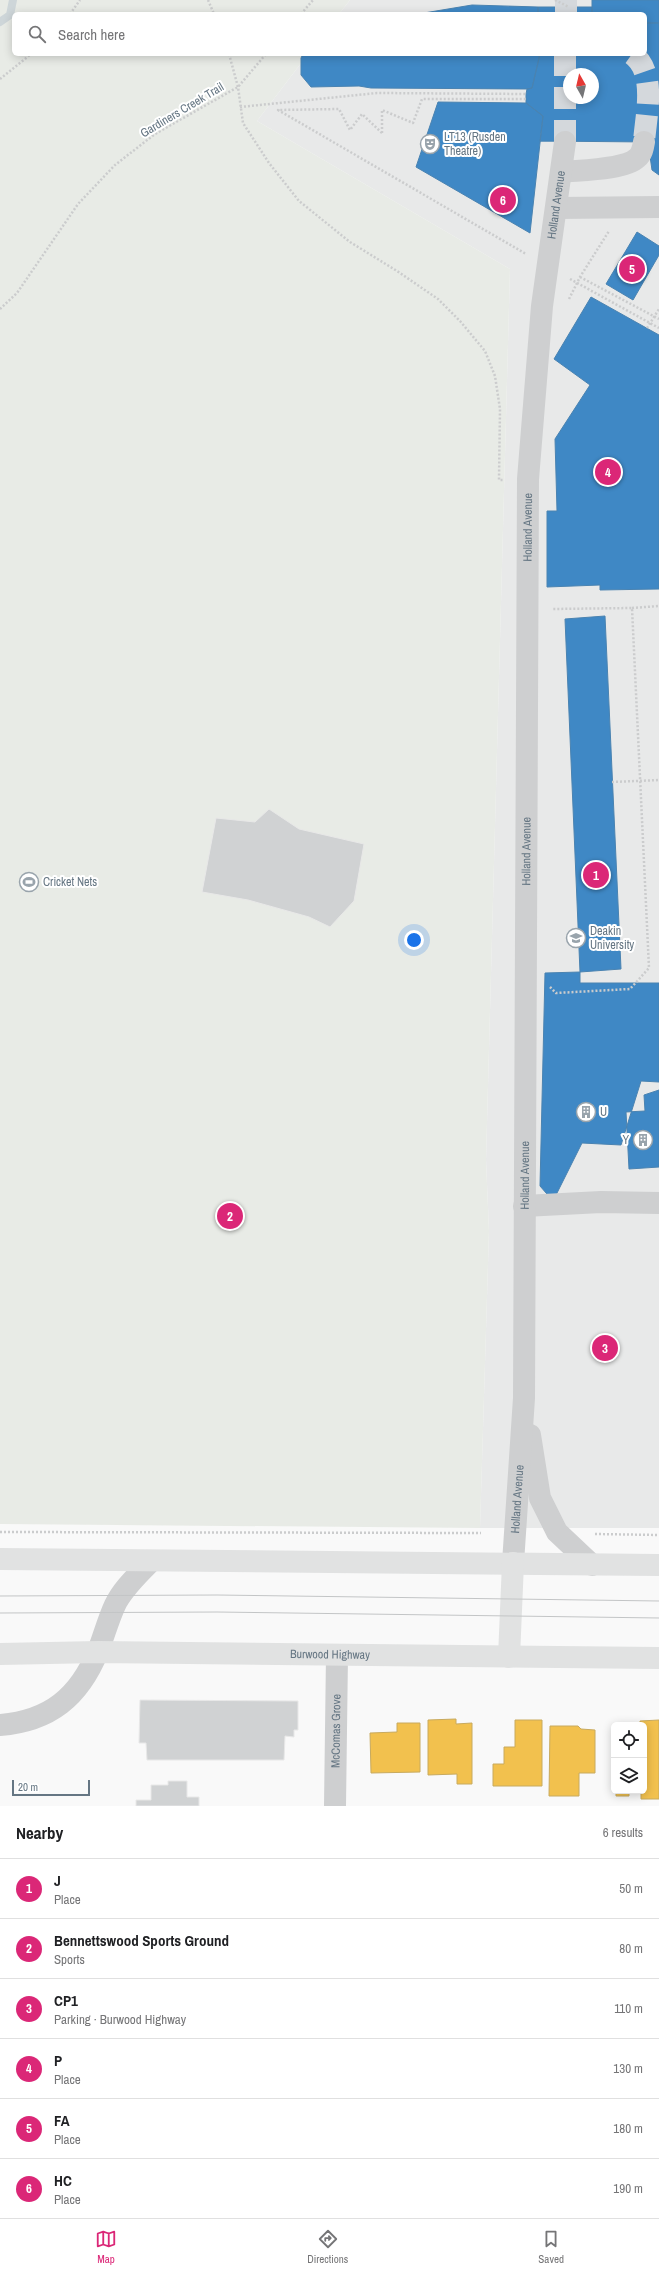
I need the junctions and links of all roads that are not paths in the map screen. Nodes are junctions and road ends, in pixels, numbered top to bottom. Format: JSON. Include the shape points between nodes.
{"nodes":[{"id":1,"x":565,"y":142,"type":"tunnel mouth"},
{"id":2,"x":644,"y":142,"type":"tunnel mouth"},
{"id":3,"x":562,"y":172,"type":"junction"},
{"id":4,"x":659,"y":207,"type":"edge"},
{"id":5,"x":557,"y":208,"type":"junction"},
{"id":6,"x":659,"y":1203,"type":"edge"},
{"id":7,"x":524,"y":1206,"type":"junction"},
{"id":8,"x":524,"y":1398,"type":"junction"},
{"id":9,"x":0,"y":1559,"type":"edge"},
{"id":10,"x":151,"y":1561,"type":"junction"},
{"id":11,"x":513,"y":1564,"type":"junction"},
{"id":12,"x":592,"y":1565,"type":"junction"},
{"id":13,"x":659,"y":1565,"type":"edge"},
{"id":14,"x":98,"y":1652,"type":"junction"},
{"id":15,"x":0,"y":1654,"type":"edge"},
{"id":16,"x":337,"y":1655,"type":"junction"},
{"id":17,"x":509,"y":1657,"type":"junction"},
{"id":18,"x":659,"y":1658,"type":"edge"},
{"id":19,"x":0,"y":1725,"type":"edge"},
{"id":20,"x":335,"y":1806,"type":"edge"}],
"edges":[{"from":1,"to":3,"type":"street","name":"Holland Avenue"},
{"from":2,"to":3,"type":"street","via":[[642,153],[637,160],[623,165]]},
{"from":3,"to":5,"type":"street","name":"Holland Avenue"},
{"from":4,"to":5,"type":"street"},
{"from":5,"to":7,"type":"street","name":"Holland Avenue","via":[[542,306],[528,479]]},
{"from":6,"to":7,"type":"street","via":[[562,1203]]},
{"from":7,"to":8,"type":"street","name":"Holland Avenue"},
{"from":8,"to":11,"type":"street","name":"Holland Avenue"},
{"from":8,"to":12,"type":"street","via":[[540,1498],[557,1532]]},
{"from":9,"to":10,"type":"highway"},
{"from":10,"to":11,"type":"highway"},
{"from":10,"to":14,"type":"street","via":[[115,1605]]},
{"from":11,"to":12,"type":"highway"},
{"from":11,"to":17,"type":"highway"},
{"from":12,"to":13,"type":"highway"},
{"from":14,"to":15,"type":"highway","name":"Burwood Highway"},
{"from":14,"to":16,"type":"highway","name":"Burwood Highway"},
{"from":14,"to":19,"type":"street","via":[[86,1676],[62,1704],[32,1720]]},
{"from":16,"to":17,"type":"highway","name":"Burwood Highway"},
{"from":16,"to":20,"type":"street","name":"McComas Grove"},
{"from":17,"to":18,"type":"highway","name":"Burwood Highway"}]}
